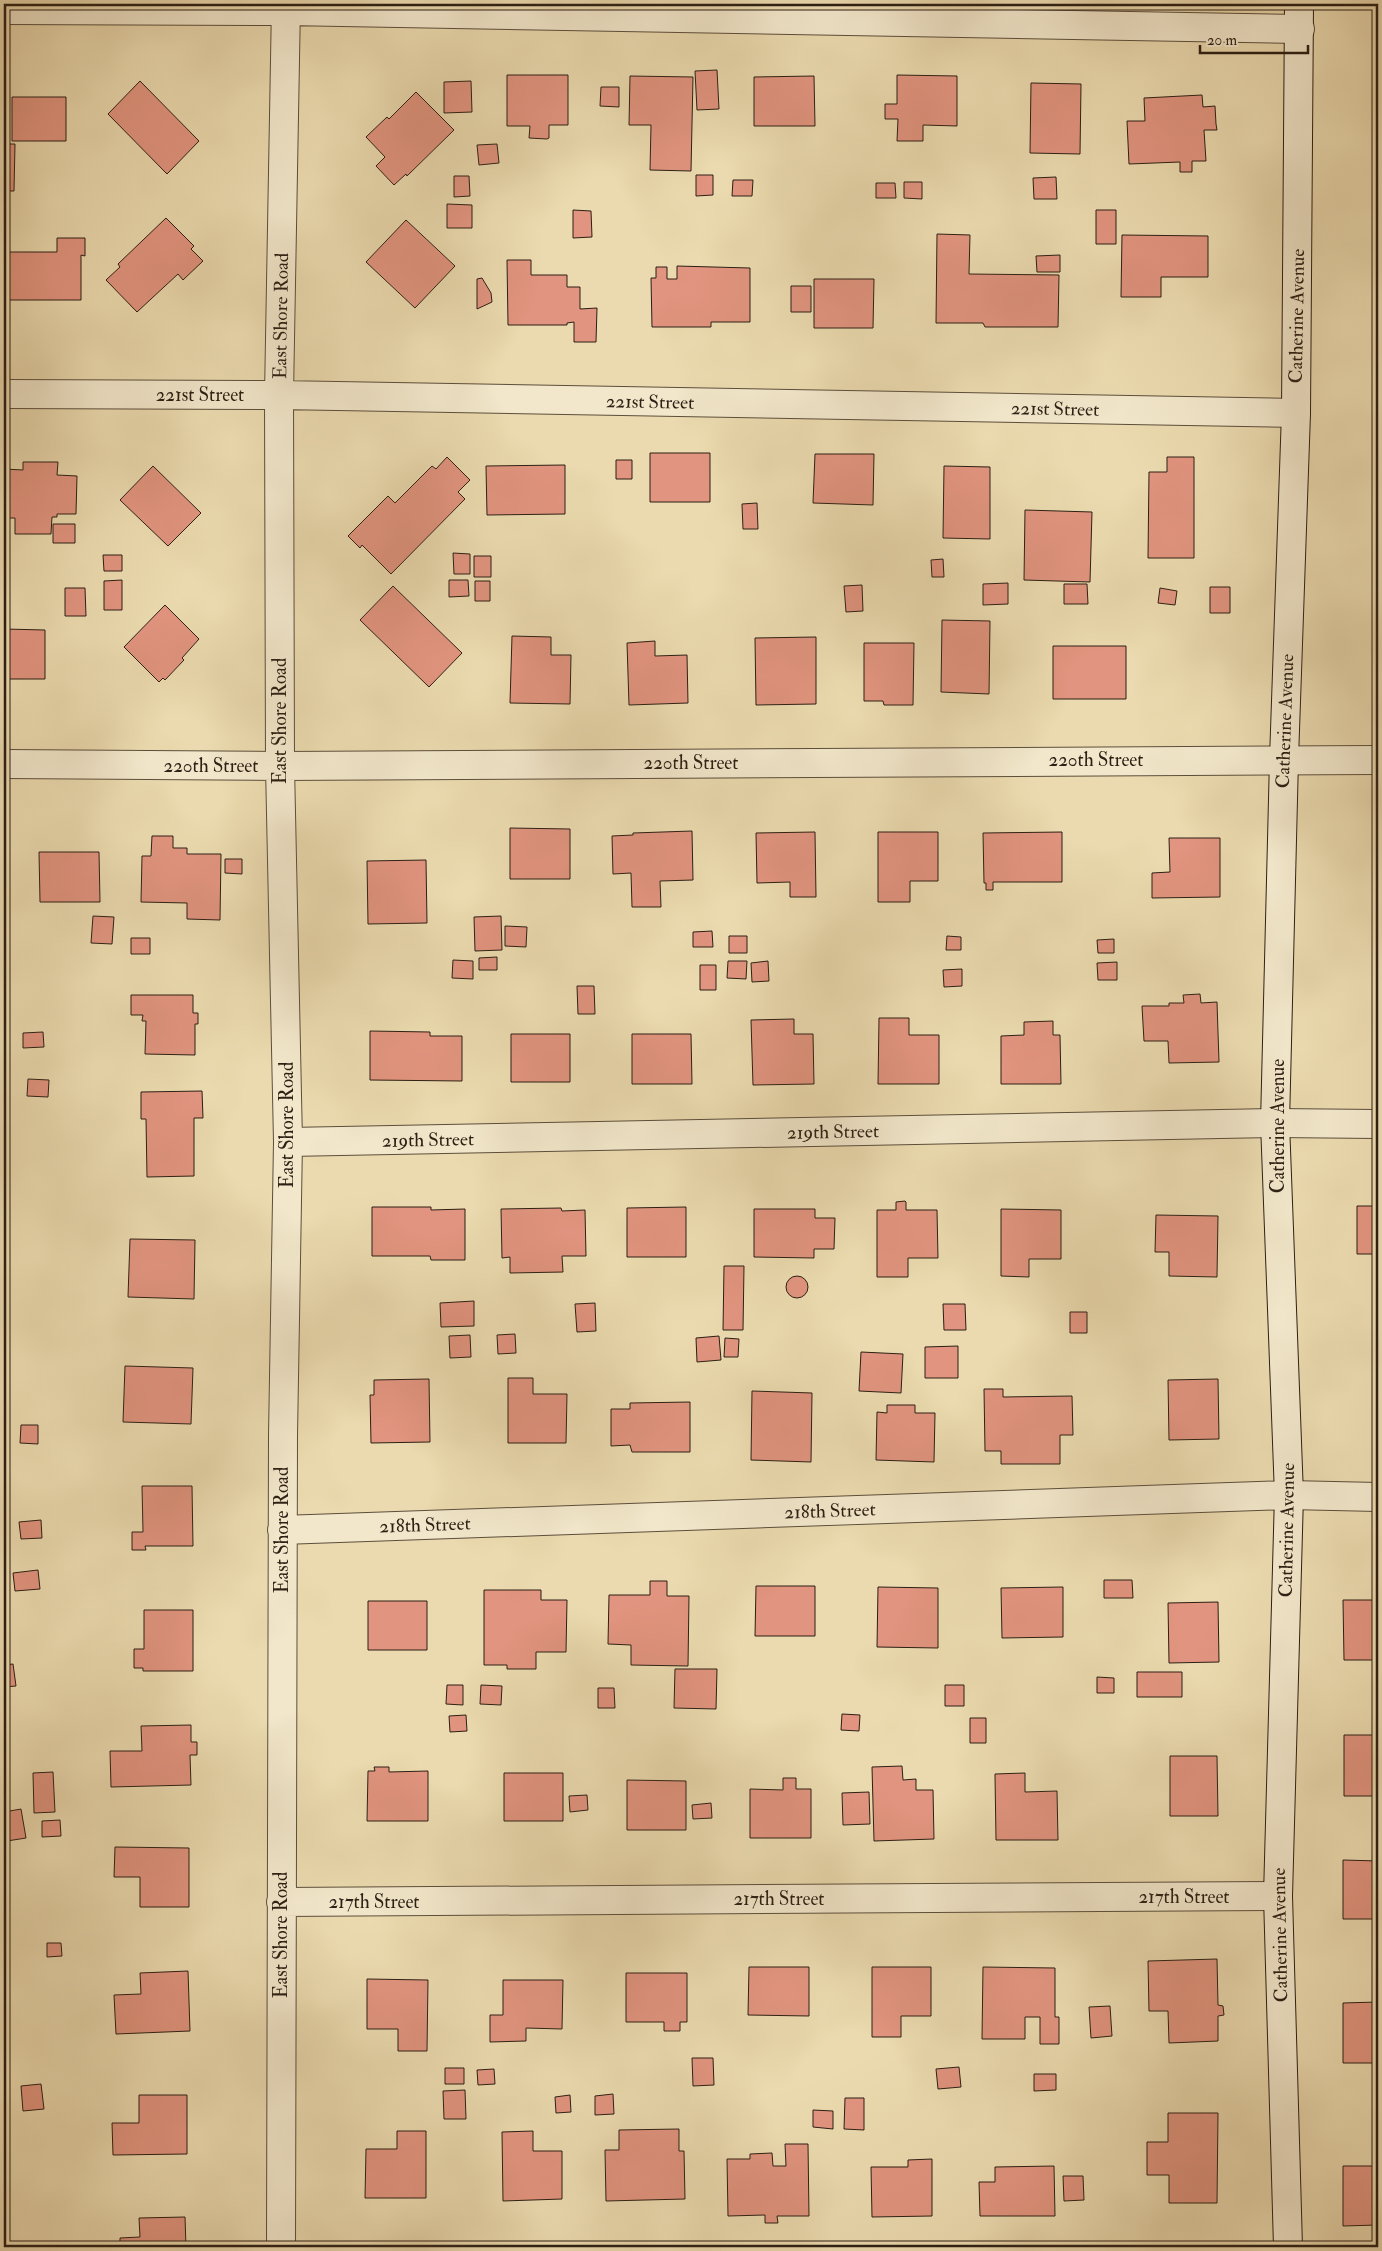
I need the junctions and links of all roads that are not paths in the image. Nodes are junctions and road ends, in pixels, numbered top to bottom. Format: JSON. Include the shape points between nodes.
{"nodes":[{"id":1,"x":286,"y":8,"type":"edge"},
{"id":2,"x":4,"y":10,"type":"edge"},
{"id":3,"x":1300,"y":17,"type":"edge"},
{"id":4,"x":4,"y":394,"type":"edge"},
{"id":5,"x":279,"y":395,"type":"junction"},
{"id":6,"x":1296,"y":413,"type":"junction"},
{"id":7,"x":1284,"y":759,"type":"junction"},
{"id":8,"x":1378,"y":760,"type":"edge"},
{"id":9,"x":4,"y":764,"type":"edge"},
{"id":10,"x":280,"y":766,"type":"junction"},
{"id":11,"x":1275,"y":1123,"type":"junction"},
{"id":12,"x":1378,"y":1124,"type":"edge"},
{"id":13,"x":288,"y":1142,"type":"junction"},
{"id":14,"x":1289,"y":1496,"type":"junction"},
{"id":15,"x":1378,"y":1498,"type":"edge"},
{"id":16,"x":282,"y":1530,"type":"junction"},
{"id":17,"x":1278,"y":1896,"type":"junction"},
{"id":18,"x":281,"y":1902,"type":"junction"},
{"id":19,"x":281,"y":2247,"type":"edge"},
{"id":20,"x":1288,"y":2247,"type":"edge"}],
"edges":[{"from":1,"to":2,"type":"street"},
{"from":1,"to":3,"type":"street"},
{"from":1,"to":5,"type":"street","name":"East Shore Road"},
{"from":3,"to":6,"type":"street","name":"Catherine Avenue"},
{"from":4,"to":5,"type":"street","name":"221st Street"},
{"from":5,"to":6,"type":"street","name":"221st Street"},
{"from":5,"to":10,"type":"street","name":"East Shore Road"},
{"from":6,"to":7,"type":"street","name":"Catherine Avenue"},
{"from":7,"to":8,"type":"street","name":"220th Street"},
{"from":7,"to":10,"type":"street","name":"220th Street"},
{"from":7,"to":11,"type":"street","name":"Catherine Avenue"},
{"from":9,"to":10,"type":"street","name":"220th Street"},
{"from":10,"to":13,"type":"street","name":"East Shore Road"},
{"from":11,"to":12,"type":"street","name":"219th Street"},
{"from":11,"to":13,"type":"street","name":"219th Street"},
{"from":11,"to":14,"type":"street","name":"Catherine Avenue"},
{"from":13,"to":16,"type":"street","name":"East Shore Road"},
{"from":14,"to":15,"type":"street","name":"218th Street"},
{"from":14,"to":16,"type":"street","name":"218th Street"},
{"from":14,"to":17,"type":"street","name":"Catherine Avenue"},
{"from":16,"to":18,"type":"street","name":"East Shore Road"},
{"from":17,"to":18,"type":"street","name":"217th Street"},
{"from":17,"to":20,"type":"street","name":"Catherine Avenue"},
{"from":18,"to":19,"type":"street","name":"East Shore Road"}]}
